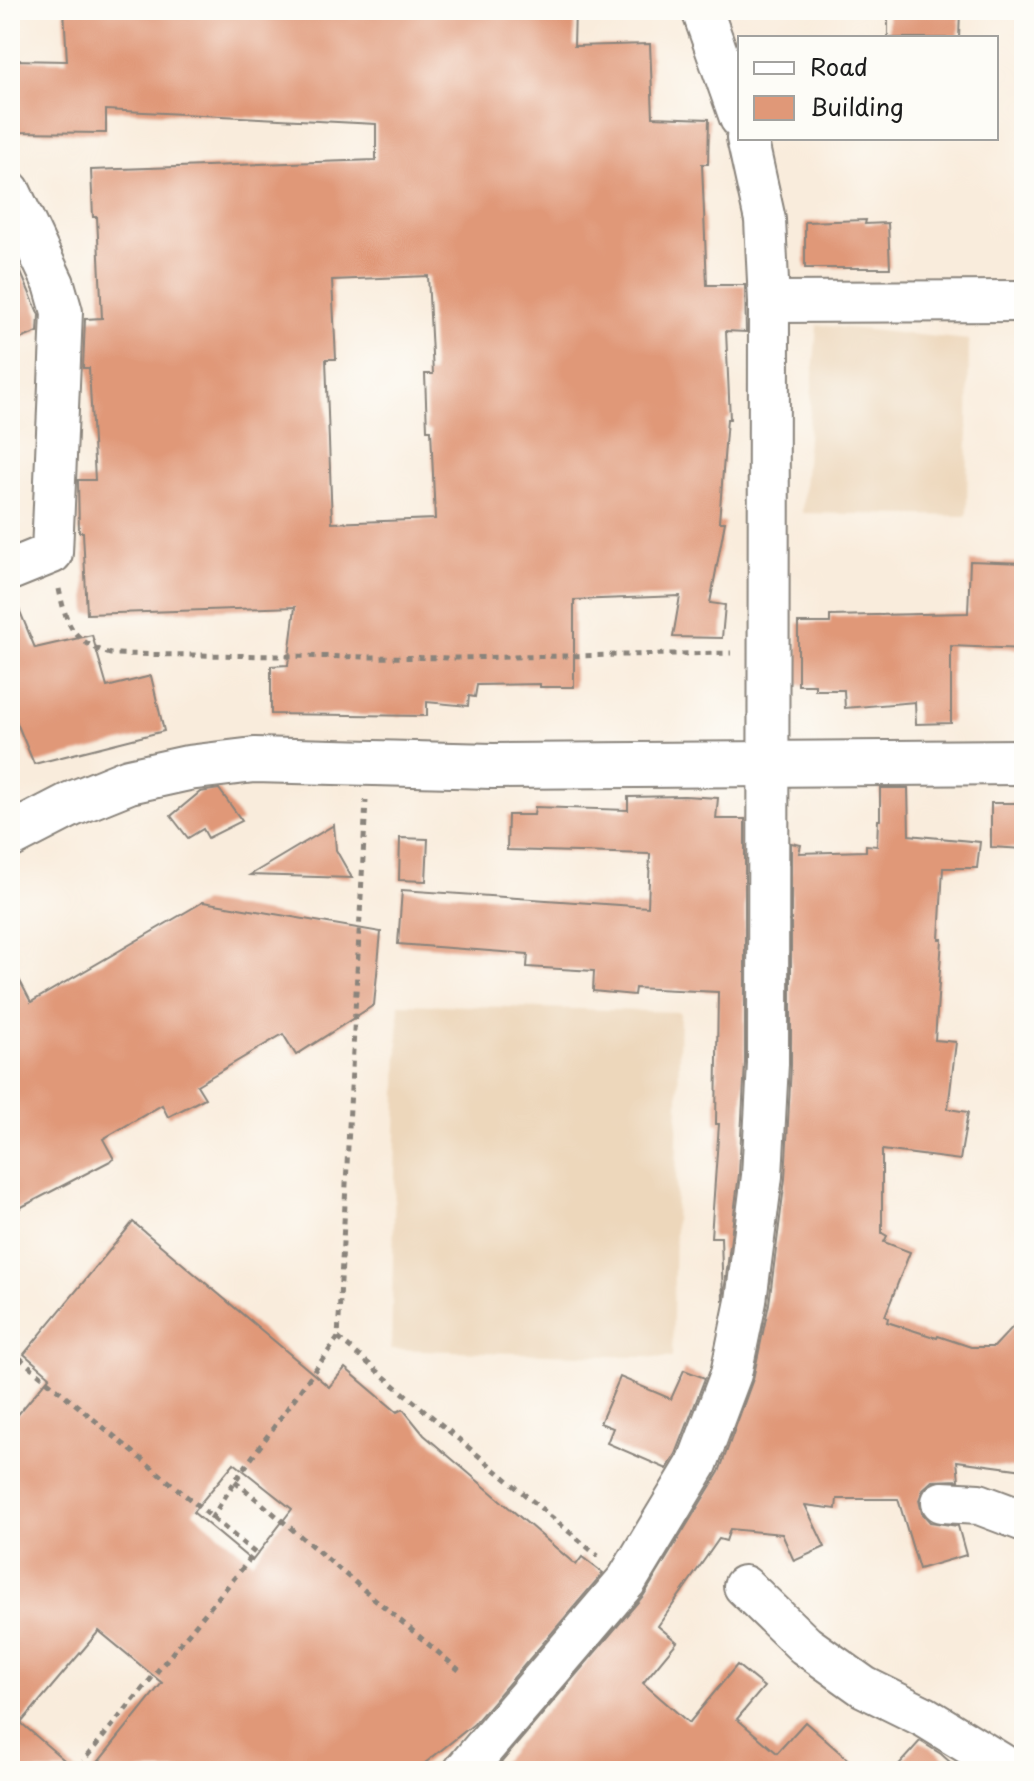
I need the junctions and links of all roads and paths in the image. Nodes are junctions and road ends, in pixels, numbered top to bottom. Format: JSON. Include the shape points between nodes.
{"nodes":[{"id":1,"x":702,"y":10,"type":"edge"},
{"id":2,"x":738,"y":112,"type":"edge"},
{"id":3,"x":747,"y":140,"type":"edge"},
{"id":4,"x":10,"y":191,"type":"edge"},
{"id":5,"x":21,"y":238,"type":"edge"},
{"id":6,"x":1024,"y":301,"type":"edge"},
{"id":7,"x":769,"y":302,"type":"junction"},
{"id":8,"x":52,"y":553,"type":"junction"},
{"id":9,"x":10,"y":570,"type":"edge"},
{"id":10,"x":767,"y":652,"type":"junction"},
{"id":11,"x":1024,"y":762,"type":"edge"},
{"id":12,"x":368,"y":763,"type":"junction"},
{"id":13,"x":768,"y":763,"type":"junction"},
{"id":14,"x":10,"y":836,"type":"edge"},
{"id":15,"x":338,"y":1338,"type":"junction"},
{"id":16,"x":10,"y":1350,"type":"edge"},
{"id":17,"x":235,"y":1481,"type":"junction"},
{"id":18,"x":942,"y":1502,"type":"dead end"},
{"id":19,"x":211,"y":1519,"type":"junction"},
{"id":20,"x":1024,"y":1521,"type":"edge"},
{"id":21,"x":627,"y":1580,"type":"junction"},
{"id":22,"x":744,"y":1586,"type":"dead end"},
{"id":23,"x":459,"y":1670,"type":"dead end"},
{"id":24,"x":83,"y":1761,"type":"dead end"},
{"id":25,"x":482,"y":1764,"type":"edge"},
{"id":26,"x":1013,"y":1771,"type":"edge"}],
"edges":[{"from":1,"to":2,"type":"street"},
{"from":3,"to":7,"type":"street","via":[[765,220]]},
{"from":4,"to":5,"type":"street"},
{"from":5,"to":8,"type":"street","via":[[54,284],[62,312]]},
{"from":6,"to":7,"type":"street"},
{"from":7,"to":10,"type":"street"},
{"from":8,"to":9,"type":"street"},
{"from":8,"to":10,"type":"path","via":[[66,622],[89,646],[110,654],[456,658]]},
{"from":10,"to":13,"type":"street"},
{"from":11,"to":13,"type":"street"},
{"from":12,"to":13,"type":"street"},
{"from":12,"to":14,"type":"street","via":[[254,760],[188,768],[129,781]]},
{"from":12,"to":15,"type":"path"},
{"from":13,"to":21,"type":"street","via":[[768,1064],[762,1176],[746,1301],[731,1374],[697,1464]]},
{"from":15,"to":17,"type":"path"},
{"from":15,"to":21,"type":"path"},
{"from":16,"to":19,"type":"path"},
{"from":17,"to":19,"type":"path"},
{"from":17,"to":23,"type":"path"},
{"from":18,"to":20,"type":"street","via":[[979,1504]]},
{"from":19,"to":24,"type":"path","via":[[255,1553]]},
{"from":21,"to":25,"type":"street"},
{"from":22,"to":26,"type":"street","via":[[805,1645],[864,1687]]}]}
